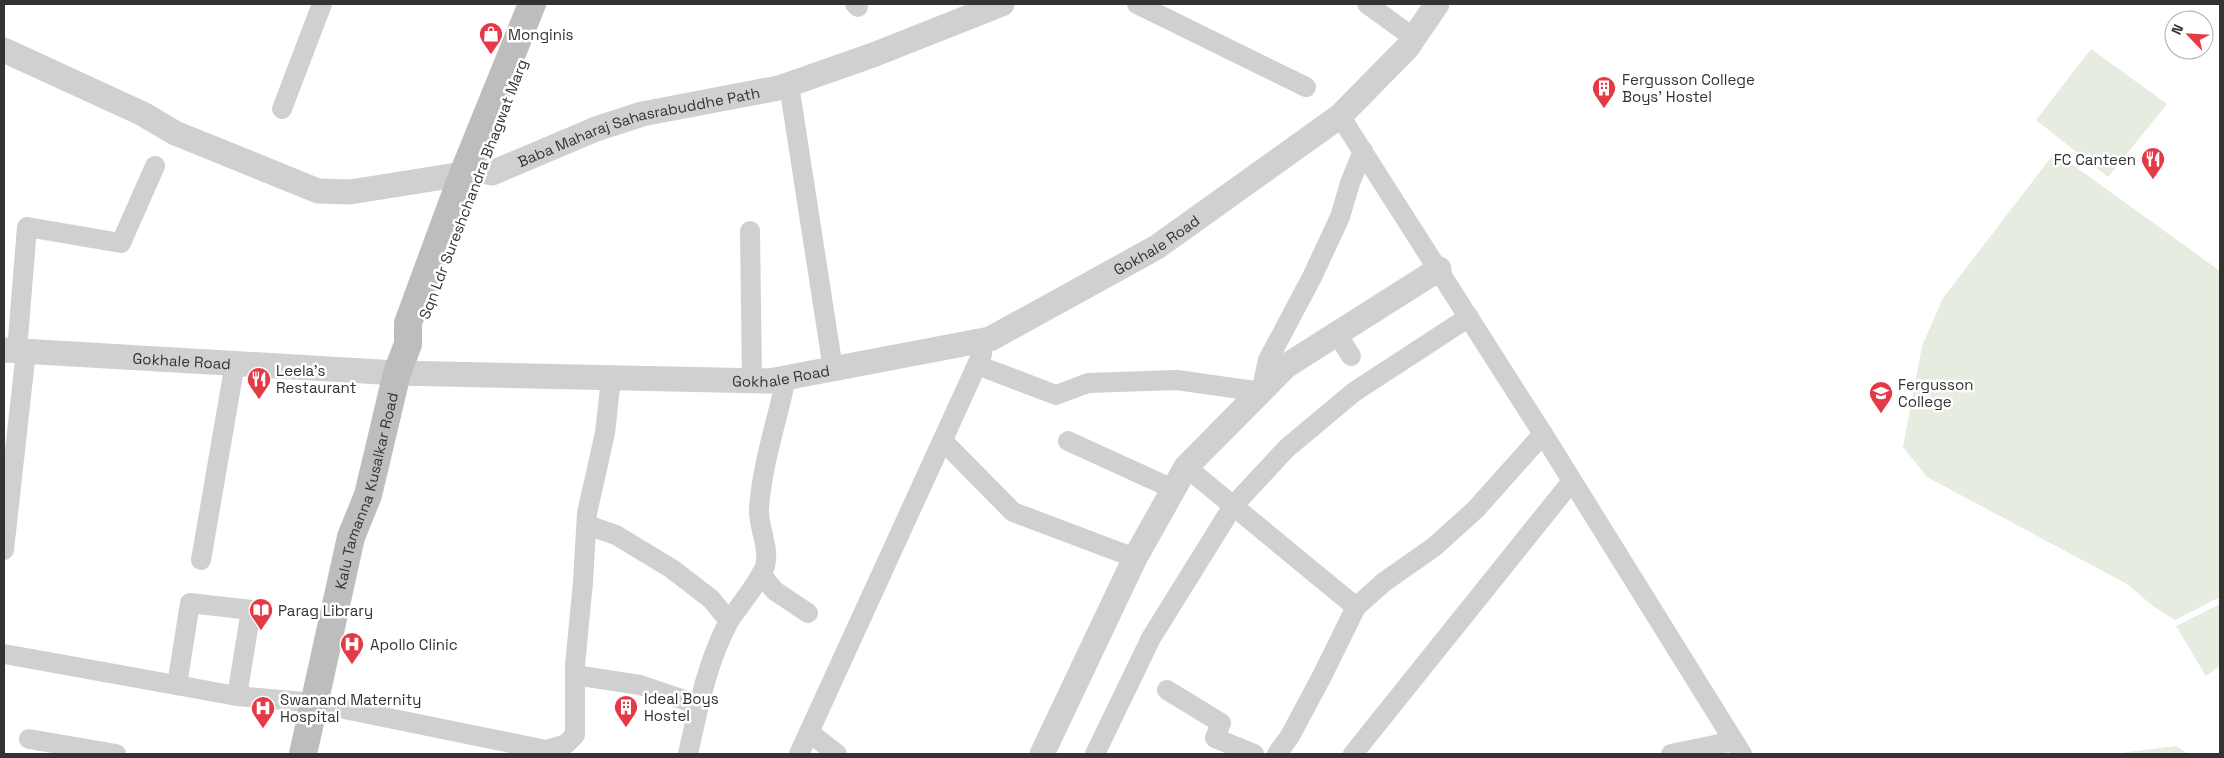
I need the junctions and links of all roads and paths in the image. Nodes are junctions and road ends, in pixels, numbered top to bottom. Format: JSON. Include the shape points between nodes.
{"nodes":[{"id":1,"x":322,"y":4,"type":"edge"},
{"id":2,"x":532,"y":4,"type":"edge"},
{"id":3,"x":546,"y":4,"type":"edge"},
{"id":4,"x":964,"y":4,"type":"edge"},
{"id":5,"x":1002,"y":4,"type":"edge"},
{"id":6,"x":1137,"y":4,"type":"edge"},
{"id":7,"x":1367,"y":4,"type":"edge"},
{"id":8,"x":1437,"y":4,"type":"edge"},
{"id":9,"x":1414,"y":38,"type":"junction"},
{"id":10,"x":4,"y":50,"type":"edge"},
{"id":11,"x":789,"y":84,"type":"junction"},
{"id":12,"x":1306,"y":87,"type":"dead end"},
{"id":13,"x":282,"y":109,"type":"dead end"},
{"id":14,"x":1340,"y":116,"type":"junction"},
{"id":15,"x":1363,"y":152,"type":"junction"},
{"id":16,"x":155,"y":166,"type":"dead end"},
{"id":17,"x":471,"y":172,"type":"junction"},
{"id":18,"x":750,"y":231,"type":"dead end"},
{"id":19,"x":1439,"y":269,"type":"junction"},
{"id":20,"x":1469,"y":317,"type":"junction"},
{"id":21,"x":1337,"y":334,"type":"junction"},
{"id":22,"x":990,"y":339,"type":"junction"},
{"id":23,"x":16,"y":351,"type":"edge"},
{"id":24,"x":1352,"y":356,"type":"dead end"},
{"id":25,"x":234,"y":363,"type":"junction"},
{"id":26,"x":977,"y":365,"type":"junction"},
{"id":27,"x":833,"y":369,"type":"junction"},
{"id":28,"x":397,"y":374,"type":"junction"},
{"id":29,"x":612,"y":378,"type":"junction"},
{"id":30,"x":786,"y":378,"type":"junction"},
{"id":31,"x":752,"y":381,"type":"junction"},
{"id":32,"x":1261,"y":392,"type":"junction"},
{"id":33,"x":1543,"y":434,"type":"junction"},
{"id":34,"x":943,"y":440,"type":"junction"},
{"id":35,"x":1068,"y":442,"type":"dead end"},
{"id":36,"x":1186,"y":466,"type":"junction"},
{"id":37,"x":1572,"y":481,"type":"junction"},
{"id":38,"x":1174,"y":489,"type":"junction"},
{"id":39,"x":1233,"y":506,"type":"junction"},
{"id":40,"x":586,"y":525,"type":"junction"},
{"id":41,"x":4,"y":550,"type":"edge"},
{"id":42,"x":1135,"y":558,"type":"junction"},
{"id":43,"x":201,"y":560,"type":"dead end"},
{"id":44,"x":760,"y":574,"type":"junction"},
{"id":45,"x":1356,"y":607,"type":"junction"},
{"id":46,"x":808,"y":613,"type":"dead end"},
{"id":47,"x":729,"y":621,"type":"junction"},
{"id":48,"x":4,"y":654,"type":"edge"},
{"id":49,"x":575,"y":675,"type":"junction"},
{"id":50,"x":177,"y":685,"type":"junction"},
{"id":51,"x":1167,"y":690,"type":"dead end"},
{"id":52,"x":237,"y":696,"type":"junction"},
{"id":53,"x":315,"y":703,"type":"junction"},
{"id":54,"x":699,"y":706,"type":"junction"},
{"id":55,"x":809,"y":732,"type":"junction"},
{"id":56,"x":29,"y":739,"type":"dead end"},
{"id":57,"x":1738,"y":748,"type":"edge"},
{"id":58,"x":116,"y":754,"type":"edge"},
{"id":59,"x":303,"y":754,"type":"edge"},
{"id":60,"x":688,"y":754,"type":"edge"},
{"id":61,"x":799,"y":754,"type":"edge"},
{"id":62,"x":837,"y":754,"type":"edge"},
{"id":63,"x":1042,"y":754,"type":"edge"},
{"id":64,"x":1096,"y":754,"type":"edge"},
{"id":65,"x":1254,"y":754,"type":"edge"},
{"id":66,"x":1276,"y":754,"type":"edge"},
{"id":67,"x":1353,"y":754,"type":"edge"},
{"id":68,"x":1671,"y":754,"type":"edge"}],
"edges":[{"from":1,"to":13,"type":"street"},
{"from":2,"to":17,"type":"main road","name":"Sqn Ldr Sureshchandra Bhagwat Marg"},
{"from":3,"to":17,"type":"main road","name":"Sqn Ldr Sureshchandra Bhagwat Marg"},
{"from":4,"to":17,"type":"street","name":"Baba Maharaj Sahasrabuddhe Path","via":[[775,74],[638,100],[590,116],[492,158]]},
{"from":5,"to":11,"type":"street","name":"Baba Maharaj Sahasrabuddhe Path"},
{"from":6,"to":12,"type":"street"},
{"from":7,"to":9,"type":"street"},
{"from":8,"to":9,"type":"street","name":"Gokhale Road"},
{"from":9,"to":14,"type":"street","name":"Gokhale Road"},
{"from":10,"to":17,"type":"street","via":[[175,132],[318,191],[350,192]]},
{"from":11,"to":17,"type":"street","name":"Baba Maharaj Sahasrabuddhe Path","via":[[642,114],[596,129],[492,173]]},
{"from":11,"to":27,"type":"street"},
{"from":14,"to":15,"type":"street"},
{"from":14,"to":22,"type":"street","name":"Gokhale Road","via":[[1158,247]]},
{"from":15,"to":19,"type":"street"},
{"from":15,"to":32,"type":"street","via":[[1340,217],[1268,360]]},
{"from":16,"to":23,"type":"street","via":[[121,243],[27,227]]},
{"from":17,"to":28,"type":"main road","name":"Sqn Ldr Sureshchandra Bhagwat Marg","via":[[420,326],[408,344]]},
{"from":18,"to":31,"type":"street"},
{"from":19,"to":20,"type":"street"},
{"from":19,"to":21,"type":"street"},
{"from":20,"to":33,"type":"street"},
{"from":20,"to":39,"type":"street","via":[[1354,392],[1287,448]]},
{"from":21,"to":24,"type":"street"},
{"from":21,"to":32,"type":"street","via":[[1286,366]]},
{"from":22,"to":26,"type":"street"},
{"from":22,"to":27,"type":"street","name":"Gokhale Road"},
{"from":23,"to":25,"type":"street","name":"Gokhale Road"},
{"from":23,"to":41,"type":"street"},
{"from":25,"to":28,"type":"street","name":"Gokhale Road"},
{"from":25,"to":43,"type":"street"},
{"from":26,"to":32,"type":"street","via":[[1056,395],[1088,383],[1177,380]]},
{"from":26,"to":34,"type":"street"},
{"from":27,"to":30,"type":"street","name":"Gokhale Road"},
{"from":28,"to":29,"type":"street","name":"Gokhale Road"},
{"from":28,"to":53,"type":"main road","name":"Kalu Tamanna Kusalkar Road","via":[[368,495],[351,537]]},
{"from":29,"to":31,"type":"street","name":"Gokhale Road"},
{"from":29,"to":40,"type":"street","via":[[605,433]]},
{"from":30,"to":31,"type":"street","name":"Gokhale Road"},
{"from":30,"to":44,"type":"street","via":[[764,463],[759,512],[765,566]]},
{"from":32,"to":36,"type":"street"},
{"from":33,"to":37,"type":"street"},
{"from":33,"to":45,"type":"street","via":[[1476,509],[1434,547],[1384,582]]},
{"from":34,"to":42,"type":"street","via":[[1013,512]]},
{"from":34,"to":55,"type":"street"},
{"from":35,"to":38,"type":"street"},
{"from":36,"to":38,"type":"street"},
{"from":36,"to":39,"type":"street"},
{"from":37,"to":57,"type":"street"},
{"from":37,"to":67,"type":"street"},
{"from":38,"to":42,"type":"street"},
{"from":39,"to":45,"type":"street"},
{"from":39,"to":64,"type":"street","via":[[1151,638]]},
{"from":40,"to":47,"type":"street","via":[[616,535],[672,569],[711,599]]},
{"from":40,"to":49,"type":"street"},
{"from":42,"to":63,"type":"street"},
{"from":44,"to":46,"type":"street","via":[[775,591]]},
{"from":44,"to":47,"type":"street"},
{"from":45,"to":66,"type":"street","via":[[1290,736]]},
{"from":47,"to":54,"type":"street","via":[[717,643]]},
{"from":48,"to":50,"type":"street"},
{"from":49,"to":53,"type":"street","via":[[575,735],[566,744],[546,750]]},
{"from":49,"to":54,"type":"street","via":[[640,685]]},
{"from":50,"to":52,"type":"street"},
{"from":50,"to":52,"type":"street","via":[[190,603],[251,610]]},
{"from":51,"to":65,"type":"street","via":[[1220,724],[1215,738]]},
{"from":52,"to":53,"type":"street"},
{"from":53,"to":59,"type":"main road","name":"Kalu Tamanna Kusalkar Road"},
{"from":54,"to":60,"type":"street"},
{"from":55,"to":61,"type":"street"},
{"from":55,"to":62,"type":"street"},
{"from":56,"to":58,"type":"street"},
{"from":57,"to":68,"type":"street"}]}
